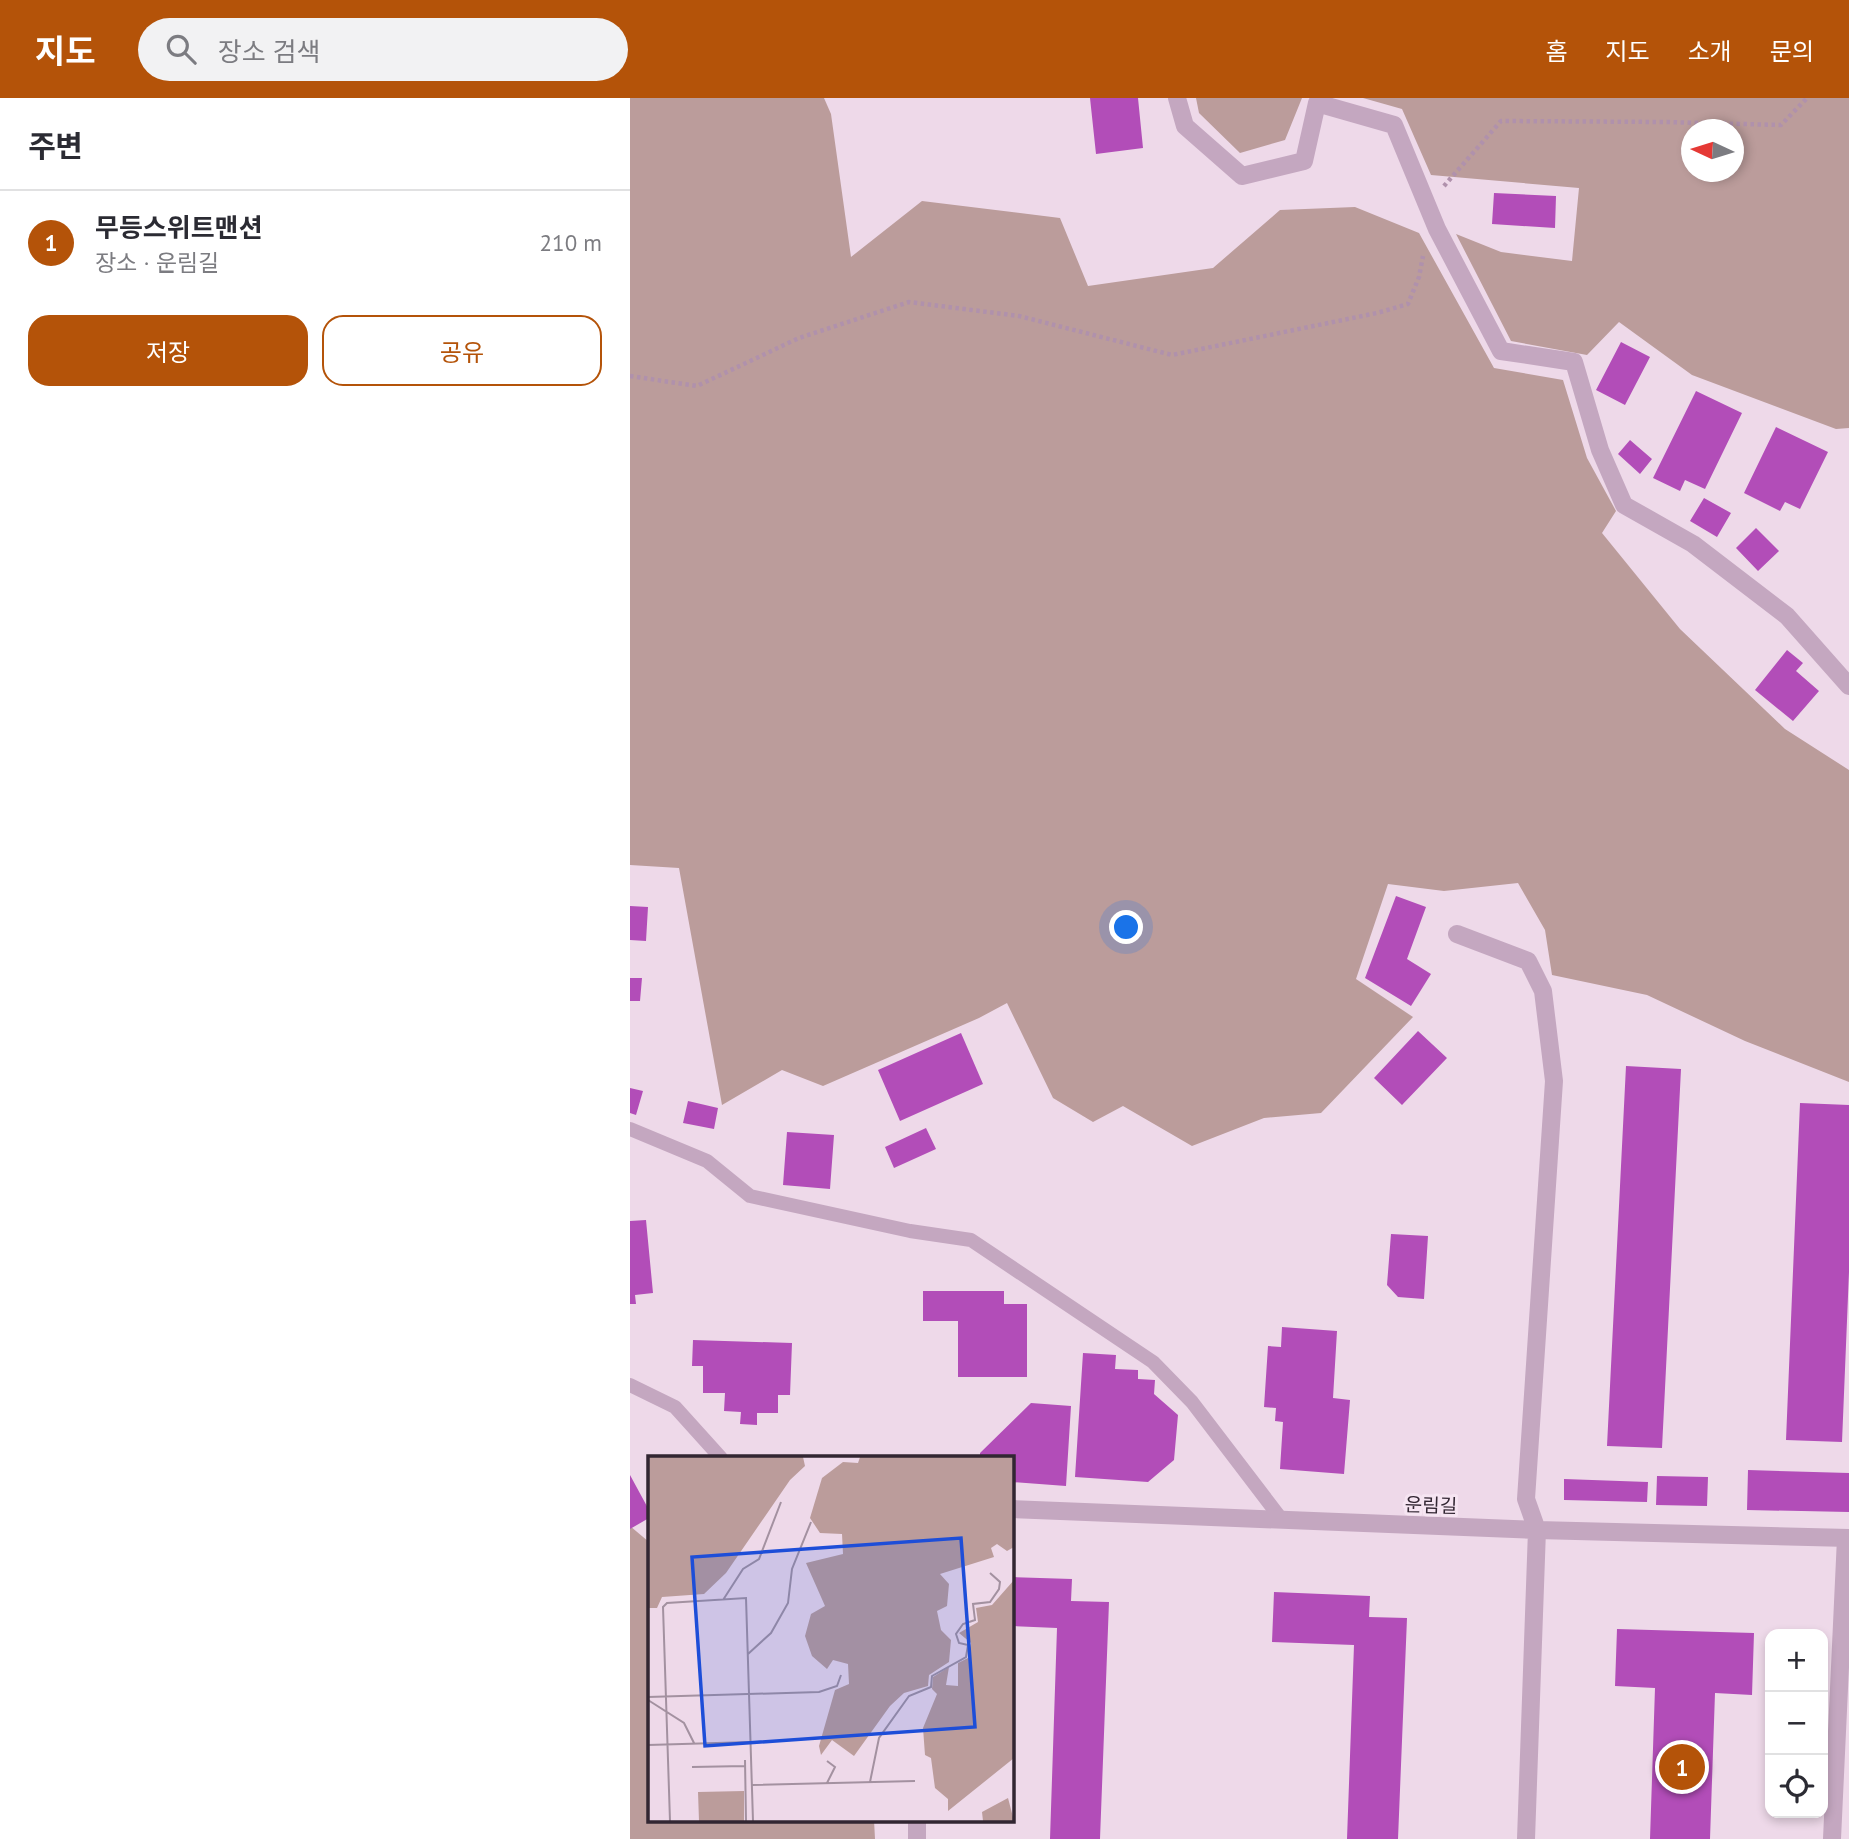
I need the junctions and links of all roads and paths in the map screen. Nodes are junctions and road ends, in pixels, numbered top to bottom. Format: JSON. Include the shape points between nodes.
{"nodes":[{"id":1,"x":1177,"y":98,"type":"edge"},
{"id":2,"x":1807,"y":98,"type":"edge"},
{"id":3,"x":1442,"y":188,"type":"dead end"},
{"id":4,"x":1424,"y":251,"type":"dead end"},
{"id":5,"x":630,"y":376,"type":"edge"},
{"id":6,"x":1849,"y":686,"type":"edge"},
{"id":7,"x":1457,"y":934,"type":"dead end"},
{"id":8,"x":630,"y":1129,"type":"edge"},
{"id":9,"x":630,"y":1385,"type":"edge"},
{"id":10,"x":719,"y":1456,"type":"edge"},
{"id":11,"x":1013,"y":1509,"type":"edge"},
{"id":12,"x":1282,"y":1520,"type":"junction"},
{"id":13,"x":1536,"y":1530,"type":"junction"},
{"id":14,"x":1848,"y":1538,"type":"edge"},
{"id":15,"x":1526,"y":1839,"type":"edge"},
{"id":16,"x":1832,"y":1839,"type":"edge"}],
"edges":[{"from":1,"to":6,"type":"street","via":[[1185,126],[1242,176],[1304,161],[1317,103],[1394,125],[1437,229],[1501,351],[1574,362],[1600,450],[1624,505],[1693,544],[1787,616]]},
{"from":2,"to":3,"type":"path","via":[[1781,125],[1501,121]]},
{"from":4,"to":5,"type":"path","via":[[1408,304],[1172,355],[1019,316],[909,302],[799,338],[697,386]]},
{"from":7,"to":13,"type":"street","via":[[1528,961],[1543,991],[1554,1081],[1526,1499]]},
{"from":8,"to":12,"type":"lane","via":[[707,1161],[750,1196],[971,1240],[1153,1362],[1192,1402]]},
{"from":9,"to":10,"type":"lane","via":[[675,1407]]},
{"from":11,"to":12,"type":"street","name":"운림길"},
{"from":12,"to":13,"type":"street","name":"운림길"},
{"from":13,"to":14,"type":"street","name":"운림길"},
{"from":13,"to":15,"type":"street"},
{"from":14,"to":16,"type":"street"}]}
